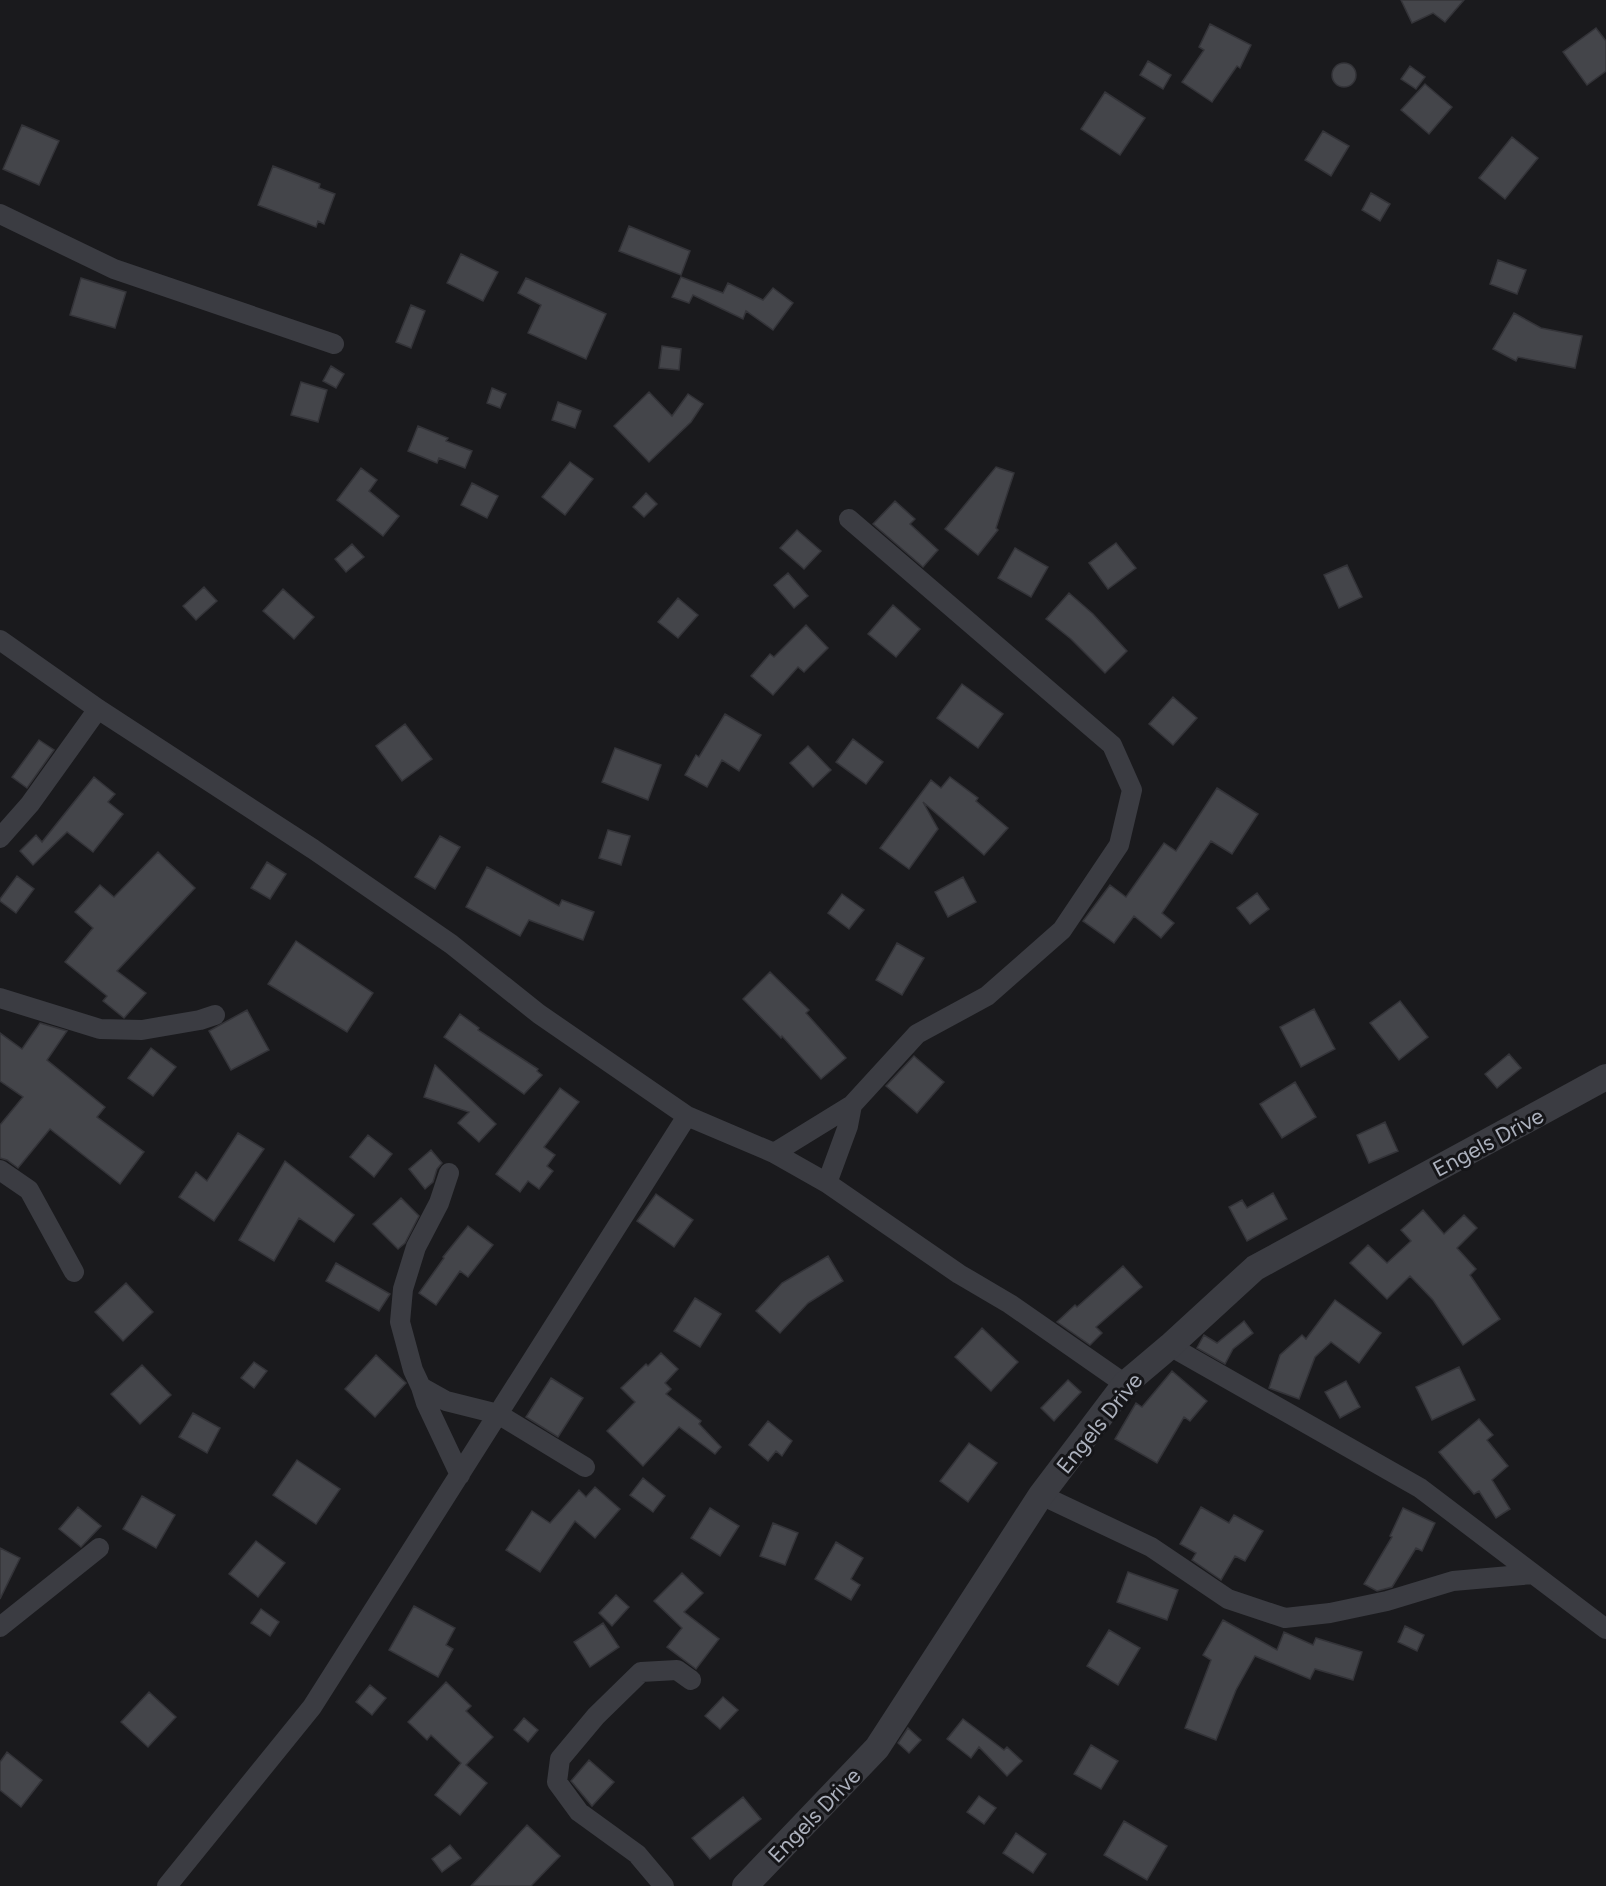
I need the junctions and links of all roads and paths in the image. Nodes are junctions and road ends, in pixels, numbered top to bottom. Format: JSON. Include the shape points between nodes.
{"nodes":[{"id":1,"x":0,"y":214,"type":"edge"},
{"id":2,"x":334,"y":344,"type":"dead end"},
{"id":3,"x":849,"y":519,"type":"dead end"},
{"id":4,"x":0,"y":640,"type":"edge"},
{"id":5,"x":98,"y":710,"type":"junction"},
{"id":6,"x":0,"y":838,"type":"edge"},
{"id":7,"x":0,"y":998,"type":"edge"},
{"id":8,"x":214,"y":1015,"type":"dead end"},
{"id":9,"x":1606,"y":1077,"type":"edge"},
{"id":10,"x":852,"y":1106,"type":"junction"},
{"id":11,"x":687,"y":1116,"type":"junction"},
{"id":12,"x":774,"y":1153,"type":"junction"},
{"id":13,"x":0,"y":1170,"type":"edge"},
{"id":14,"x":449,"y":1173,"type":"dead end"},
{"id":15,"x":827,"y":1183,"type":"junction"},
{"id":16,"x":74,"y":1272,"type":"dead end"},
{"id":17,"x":1170,"y":1346,"type":"junction"},
{"id":18,"x":1125,"y":1384,"type":"junction"},
{"id":19,"x":421,"y":1386,"type":"junction"},
{"id":20,"x":498,"y":1414,"type":"junction"},
{"id":21,"x":585,"y":1467,"type":"dead end"},
{"id":22,"x":459,"y":1475,"type":"junction"},
{"id":23,"x":1041,"y":1495,"type":"junction"},
{"id":24,"x":99,"y":1548,"type":"dead end"},
{"id":25,"x":1533,"y":1574,"type":"junction"},
{"id":26,"x":0,"y":1628,"type":"edge"},
{"id":27,"x":1606,"y":1629,"type":"edge"},
{"id":28,"x":691,"y":1680,"type":"dead end"},
{"id":29,"x":167,"y":1886,"type":"edge"},
{"id":30,"x":664,"y":1886,"type":"edge"},
{"id":31,"x":746,"y":1886,"type":"edge"}],
"edges":[{"from":1,"to":2,"type":"street","via":[[114,268]]},
{"from":3,"to":10,"type":"street","via":[[1112,745],[1132,790],[1119,845],[1062,930],[987,996],[917,1034]]},
{"from":4,"to":5,"type":"street"},
{"from":5,"to":6,"type":"street","via":[[30,804]]},
{"from":5,"to":11,"type":"street","via":[[451,944],[538,1014]]},
{"from":7,"to":8,"type":"street","via":[[100,1029],[142,1029]]},
{"from":9,"to":17,"type":"street","name":"Engels Drive","via":[[1255,1268]]},
{"from":10,"to":12,"type":"street"},
{"from":10,"to":15,"type":"street"},
{"from":11,"to":12,"type":"street"},
{"from":11,"to":20,"type":"street"},
{"from":12,"to":15,"type":"street"},
{"from":13,"to":16,"type":"street","via":[[29,1190]]},
{"from":14,"to":19,"type":"street","via":[[439,1203],[416,1247],[403,1289],[400,1322]]},
{"from":15,"to":18,"type":"street"},
{"from":17,"to":18,"type":"street","name":"Engels Drive"},
{"from":17,"to":25,"type":"street","via":[[1420,1488]]},
{"from":18,"to":23,"type":"street","name":"Engels Drive"},
{"from":19,"to":20,"type":"street","via":[[446,1401]]},
{"from":19,"to":22,"type":"street"},
{"from":20,"to":21,"type":"street"},
{"from":20,"to":22,"type":"street"},
{"from":22,"to":29,"type":"street","via":[[312,1707]]},
{"from":23,"to":25,"type":"street","via":[[1151,1547],[1228,1599],[1285,1618],[1387,1601],[1453,1581]]},
{"from":23,"to":31,"type":"street","name":"Engels Drive","via":[[877,1748]]},
{"from":24,"to":26,"type":"street"},
{"from":25,"to":27,"type":"street"},
{"from":28,"to":30,"type":"street","via":[[676,1670],[641,1672],[596,1716],[560,1760],[557,1782],[579,1812],[637,1854]]}]}
